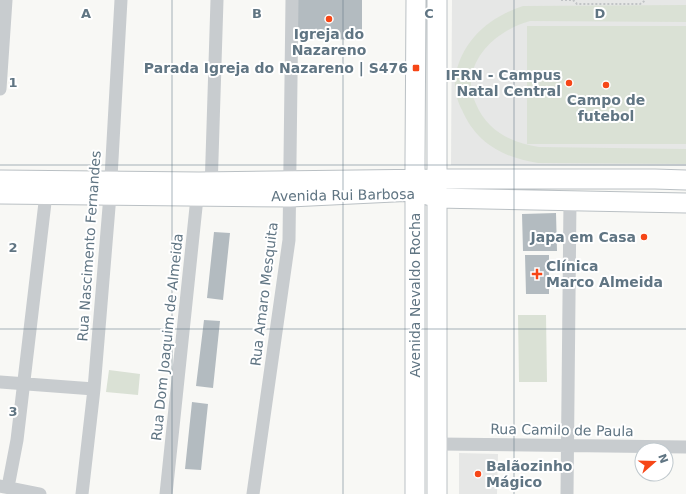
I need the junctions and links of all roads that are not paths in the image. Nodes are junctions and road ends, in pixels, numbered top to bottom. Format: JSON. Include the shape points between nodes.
{"nodes":[{"id":1,"x":6,"y":0,"type":"edge"},
{"id":2,"x":121,"y":0,"type":"edge"},
{"id":3,"x":217,"y":0,"type":"edge"},
{"id":4,"x":292,"y":0,"type":"edge"},
{"id":5,"x":416,"y":0,"type":"edge"},
{"id":6,"x":437,"y":0,"type":"edge"},
{"id":7,"x":0,"y":89,"type":"edge"},
{"id":8,"x":437,"y":179,"type":"junction"},
{"id":9,"x":655,"y":179,"type":"junction"},
{"id":10,"x":0,"y":180,"type":"edge"},
{"id":11,"x":685,"y":180,"type":"edge"},
{"id":12,"x":415,"y":185,"type":"junction"},
{"id":13,"x":110,"y":188,"type":"junction"},
{"id":14,"x":205,"y":189,"type":"junction"},
{"id":15,"x":290,"y":189,"type":"junction"},
{"id":16,"x":0,"y":194,"type":"edge"},
{"id":17,"x":46,"y":194,"type":"junction"},
{"id":18,"x":437,"y":198,"type":"junction"},
{"id":19,"x":570,"y":200,"type":"junction"},
{"id":20,"x":651,"y":202,"type":"junction"},
{"id":21,"x":681,"y":203,"type":"edge"},
{"id":22,"x":0,"y":382,"type":"edge"},
{"id":23,"x":22,"y":383,"type":"junction"},
{"id":24,"x":94,"y":389,"type":"junction"},
{"id":25,"x":438,"y":444,"type":"junction"},
{"id":26,"x":568,"y":446,"type":"junction"},
{"id":27,"x":686,"y":447,"type":"edge"},
{"id":28,"x":4,"y":486,"type":"edge"},
{"id":29,"x":40,"y":494,"type":"edge"},
{"id":30,"x":82,"y":494,"type":"edge"},
{"id":31,"x":166,"y":494,"type":"edge"},
{"id":32,"x":253,"y":494,"type":"edge"},
{"id":33,"x":415,"y":494,"type":"edge"},
{"id":34,"x":437,"y":494,"type":"edge"},
{"id":35,"x":567,"y":494,"type":"edge"}],
"edges":[{"from":1,"to":7,"type":"street"},
{"from":2,"to":13,"type":"street","name":"Rua Nascimento Fernandes"},
{"from":3,"to":14,"type":"street","name":"Rua Dom Joaquim de Almeida"},
{"from":4,"to":15,"type":"street","name":"Rua Amaro Mesquita"},
{"from":5,"to":12,"type":"main road","name":"Avenida Nevaldo Rocha"},
{"from":6,"to":8,"type":"main road","name":"Avenida Nevaldo Rocha"},
{"from":8,"to":9,"type":"main road","name":"Avenida Rui Barbosa"},
{"from":8,"to":12,"type":"main road","name":"Avenida Rui Barbosa"},
{"from":8,"to":18,"type":"main road","name":"Avenida Nevaldo Rocha"},
{"from":9,"to":11,"type":"main road","name":"Avenida Rui Barbosa"},
{"from":9,"to":20,"type":"main road","via":[[655,191]]},
{"from":10,"to":13,"type":"main road","name":"Avenida Rui Barbosa"},
{"from":11,"to":21,"type":"main road","via":[[677,189],[676,196]]},
{"from":12,"to":15,"type":"main road","name":"Avenida Rui Barbosa"},
{"from":12,"to":18,"type":"main road","name":"Avenida Rui Barbosa"},
{"from":12,"to":33,"type":"main road","name":"Avenida Nevaldo Rocha"},
{"from":13,"to":14,"type":"main road","name":"Avenida Rui Barbosa"},
{"from":13,"to":17,"type":"main road","name":"Avenida Rui Barbosa"},
{"from":13,"to":24,"type":"street","name":"Rua Nascimento Fernandes"},
{"from":14,"to":15,"type":"main road","name":"Avenida Rui Barbosa"},
{"from":14,"to":31,"type":"street","name":"Rua Dom Joaquim de Almeida"},
{"from":15,"to":32,"type":"street","name":"Rua Amaro Mesquita","via":[[289,240]]},
{"from":16,"to":17,"type":"main road","name":"Avenida Rui Barbosa"},
{"from":17,"to":23,"type":"street"},
{"from":18,"to":19,"type":"main road","name":"Avenida Rui Barbosa"},
{"from":18,"to":25,"type":"main road","name":"Avenida Nevaldo Rocha"},
{"from":19,"to":20,"type":"main road","name":"Avenida Rui Barbosa"},
{"from":19,"to":26,"type":"street"},
{"from":20,"to":21,"type":"main road","name":"Avenida Rui Barbosa"},
{"from":22,"to":23,"type":"street"},
{"from":23,"to":24,"type":"street"},
{"from":23,"to":28,"type":"street","via":[[16,440]]},
{"from":24,"to":30,"type":"street","name":"Rua Nascimento Fernandes"},
{"from":25,"to":26,"type":"street","name":"Rua Camilo de Paula"},
{"from":25,"to":34,"type":"main road","name":"Avenida Nevaldo Rocha"},
{"from":26,"to":27,"type":"street","name":"Rua Camilo de Paula"},
{"from":26,"to":35,"type":"street"},
{"from":28,"to":29,"type":"street"}]}
